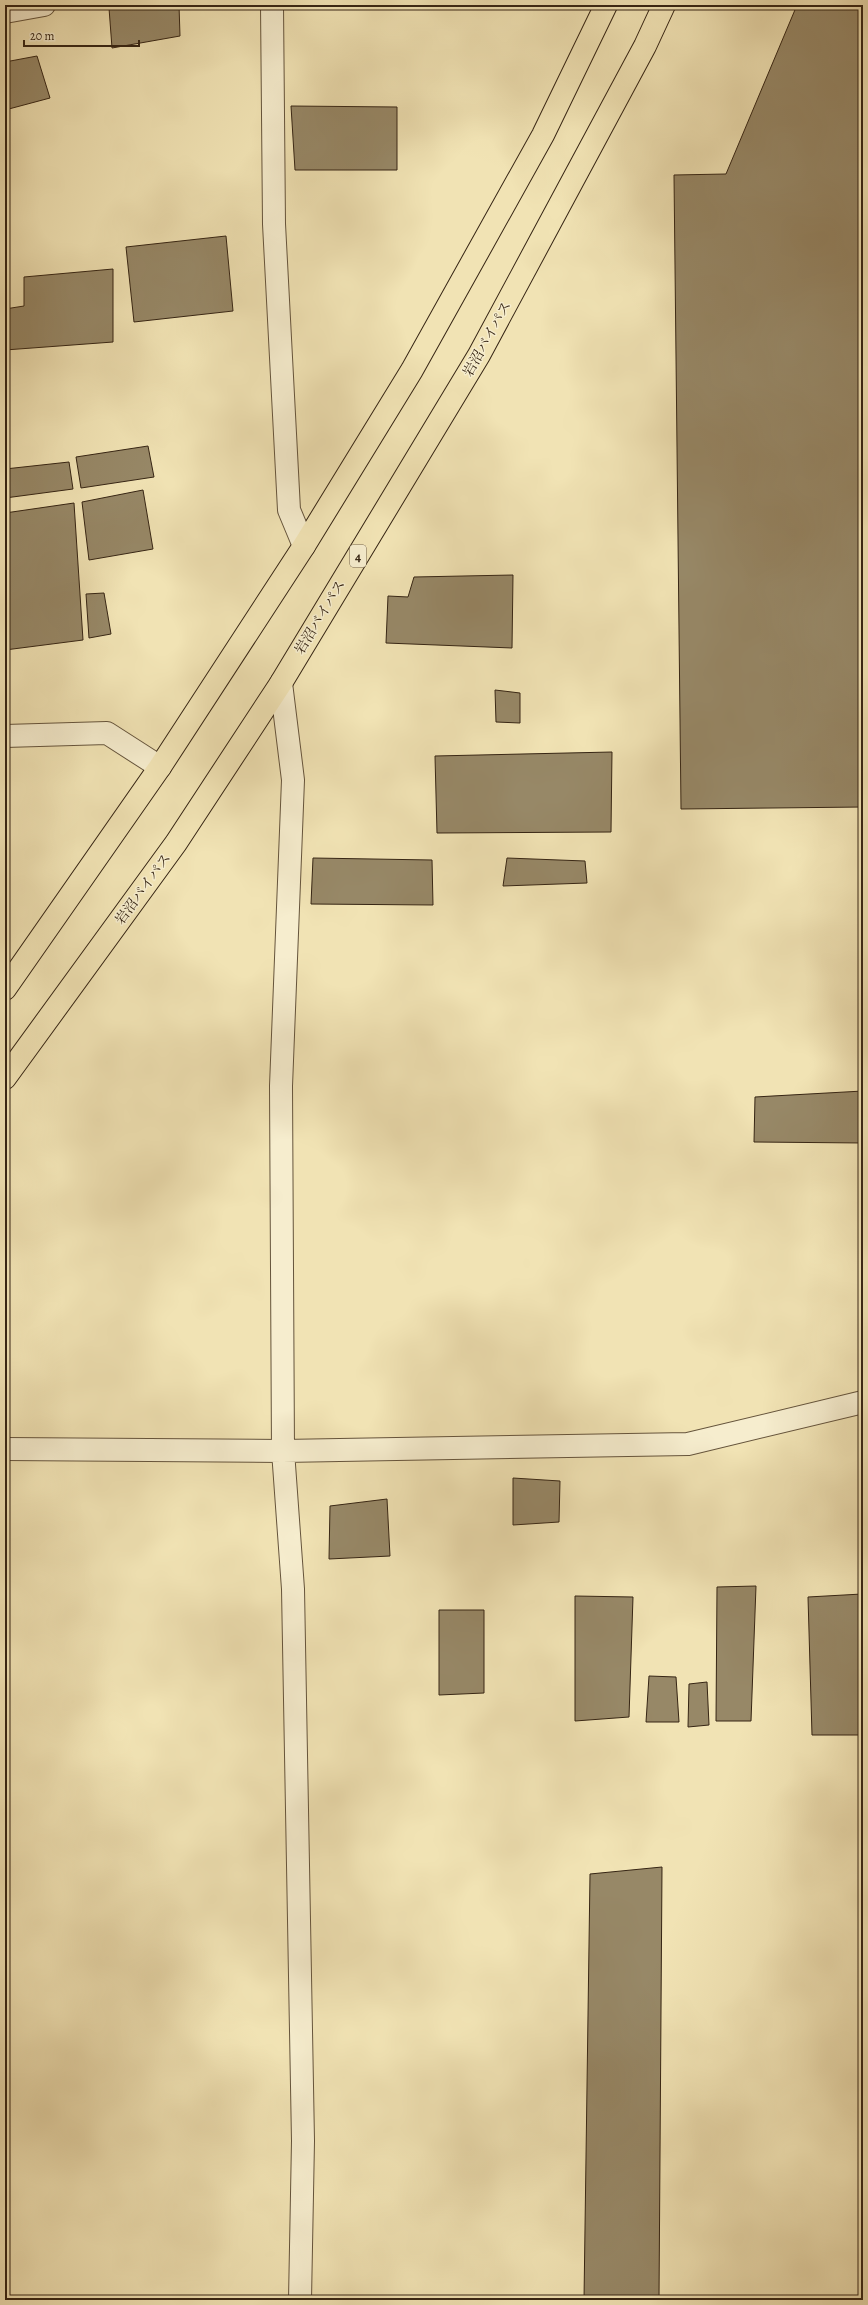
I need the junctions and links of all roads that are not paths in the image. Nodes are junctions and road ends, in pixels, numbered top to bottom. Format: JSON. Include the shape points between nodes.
{"nodes":[{"id":1,"x":44,"y":5,"type":"edge"},
{"id":2,"x":272,"y":5,"type":"edge"},
{"id":3,"x":606,"y":5,"type":"edge"},
{"id":4,"x":664,"y":5,"type":"edge"},
{"id":5,"x":5,"y":12,"type":"edge"},
{"id":6,"x":304,"y":546,"type":"junction"},
{"id":7,"x":280,"y":683,"type":"junction"},
{"id":8,"x":5,"y":736,"type":"edge"},
{"id":9,"x":160,"y":767,"type":"junction"},
{"id":10,"x":5,"y":989,"type":"edge"},
{"id":11,"x":5,"y":1078,"type":"edge"},
{"id":12,"x":863,"y":1402,"type":"edge"},
{"id":13,"x":5,"y":1449,"type":"edge"},
{"id":14,"x":283,"y":1452,"type":"junction"},
{"id":15,"x":300,"y":2300,"type":"edge"}],
"edges":[{"from":1,"to":5,"type":"street"},
{"from":2,"to":6,"type":"street","via":[[274,224],[289,510]]},
{"from":3,"to":6,"type":"highway","via":[[543,135],[412,370]]},
{"from":4,"to":7,"type":"highway","name":"岩沼バイパス","number":"4","via":[[641,54],[479,355]]},
{"from":6,"to":9,"type":"highway"},
{"from":7,"to":11,"type":"highway","name":"岩沼バイパス","number":"4","via":[[176,844]]},
{"from":7,"to":14,"type":"street","via":[[293,780],[281,1086]]},
{"from":8,"to":9,"type":"street","via":[[107,733]]},
{"from":9,"to":10,"type":"highway"},
{"from":12,"to":14,"type":"street","via":[[688,1444]]},
{"from":13,"to":14,"type":"street"},
{"from":14,"to":15,"type":"street","via":[[293,1589],[303,2141]]}]}
